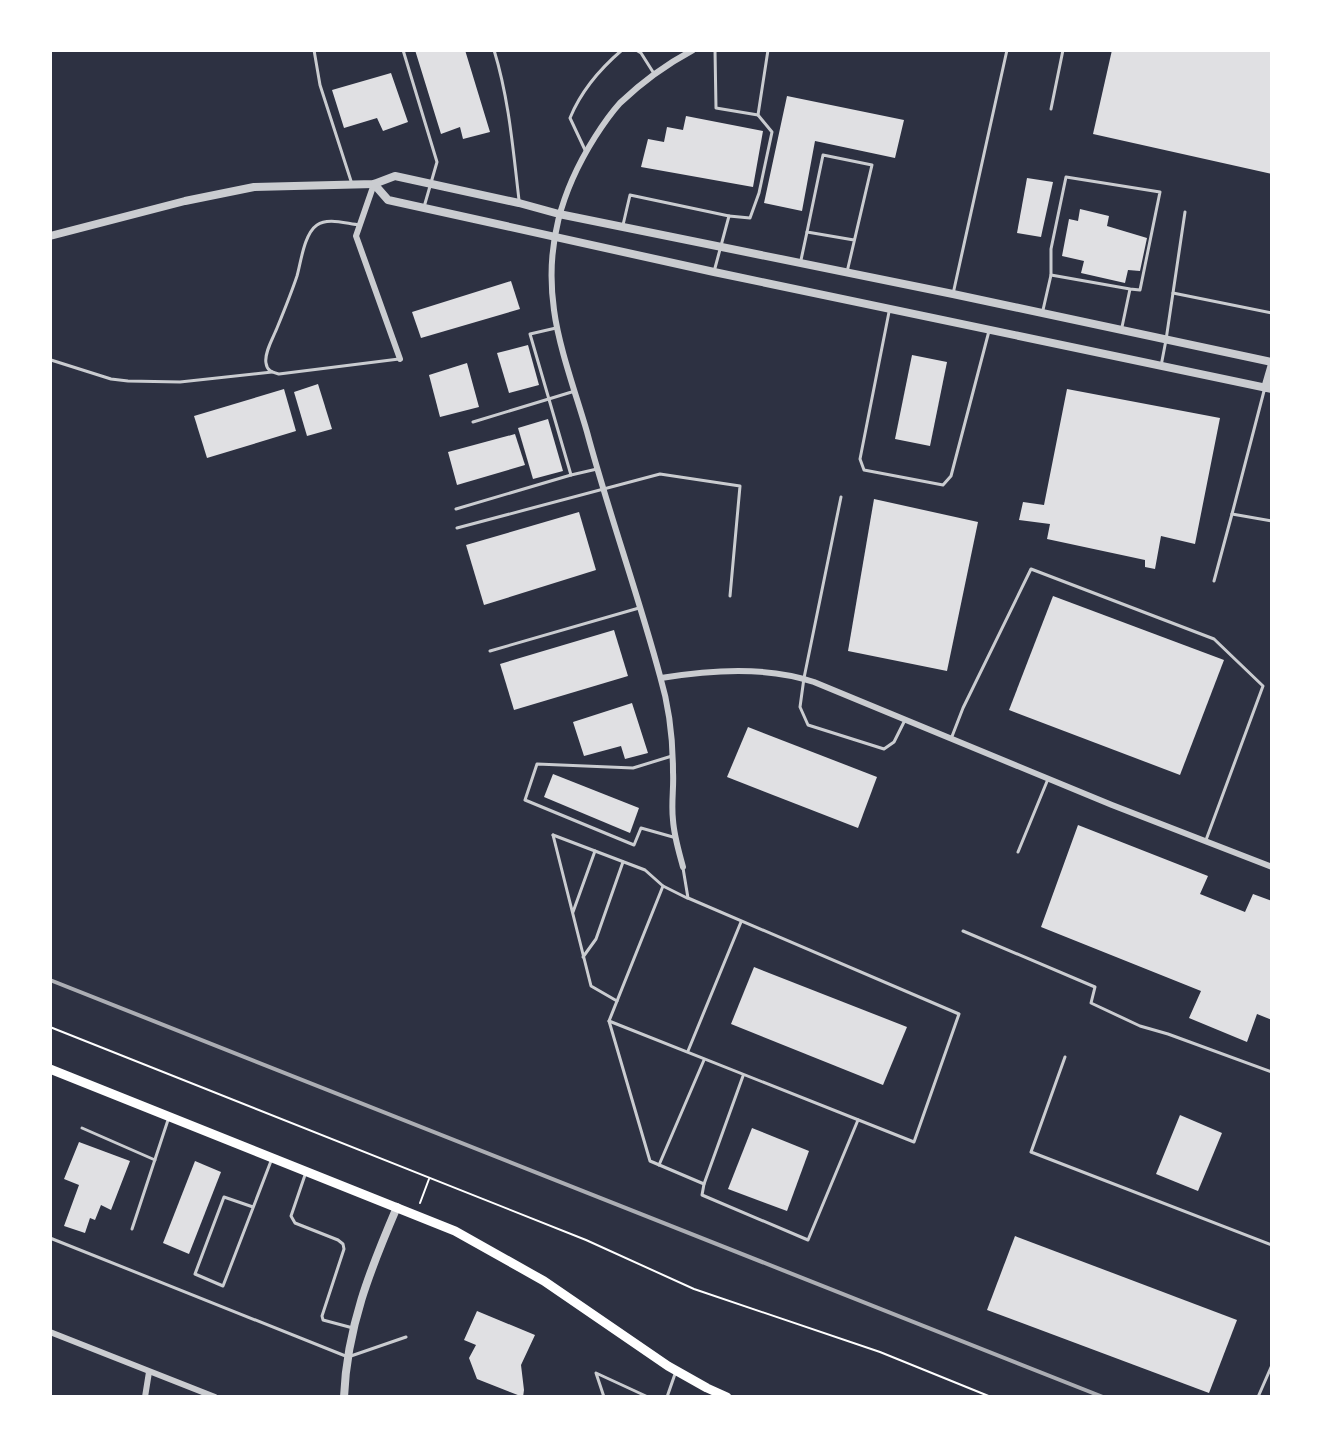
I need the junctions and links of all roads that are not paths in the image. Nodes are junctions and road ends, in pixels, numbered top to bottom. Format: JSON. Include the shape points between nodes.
{"nodes":[{"id":1,"x":314,"y":50,"type":"edge"},
{"id":2,"x":403,"y":50,"type":"edge"},
{"id":3,"x":494,"y":50,"type":"edge"},
{"id":4,"x":622,"y":50,"type":"edge"},
{"id":5,"x":636,"y":50,"type":"edge"},
{"id":6,"x":693,"y":50,"type":"edge"},
{"id":7,"x":715,"y":50,"type":"edge"},
{"id":8,"x":768,"y":50,"type":"edge"},
{"id":9,"x":1007,"y":50,"type":"edge"},
{"id":10,"x":1063,"y":50,"type":"edge"},
{"id":11,"x":654,"y":74,"type":"junction"},
{"id":12,"x":1051,"y":109,"type":"dead end"},
{"id":13,"x":758,"y":115,"type":"junction"},
{"id":14,"x":586,"y":152,"type":"junction"},
{"id":15,"x":374,"y":184,"type":"junction"},
{"id":16,"x":430,"y":184,"type":"junction"},
{"id":17,"x":352,"y":185,"type":"junction"},
{"id":18,"x":519,"y":203,"type":"junction"},
{"id":19,"x":424,"y":207,"type":"junction"},
{"id":20,"x":1185,"y":212,"type":"dead end"},
{"id":21,"x":559,"y":214,"type":"junction"},
{"id":22,"x":729,"y":216,"type":"junction"},
{"id":23,"x":360,"y":225,"type":"junction"},
{"id":24,"x":622,"y":226,"type":"junction"},
{"id":25,"x":807,"y":232,"type":"junction"},
{"id":26,"x":50,"y":236,"type":"edge"},
{"id":27,"x":555,"y":238,"type":"junction"},
{"id":28,"x":854,"y":240,"type":"junction"},
{"id":29,"x":722,"y":247,"type":"junction"},
{"id":30,"x":801,"y":263,"type":"junction"},
{"id":31,"x":714,"y":272,"type":"junction"},
{"id":32,"x":847,"y":272,"type":"junction"},
{"id":33,"x":1051,"y":275,"type":"junction"},
{"id":34,"x":1130,"y":289,"type":"junction"},
{"id":35,"x":1173,"y":293,"type":"junction"},
{"id":36,"x":953,"y":294,"type":"junction"},
{"id":37,"x":889,"y":308,"type":"junction"},
{"id":38,"x":1272,"y":313,"type":"edge"},
{"id":39,"x":1042,"y":314,"type":"junction"},
{"id":40,"x":558,"y":327,"type":"junction"},
{"id":41,"x":990,"y":329,"type":"junction"},
{"id":42,"x":1121,"y":330,"type":"junction"},
{"id":43,"x":1166,"y":340,"type":"junction"},
{"id":44,"x":400,"y":359,"type":"joint"},
{"id":45,"x":51,"y":360,"type":"edge"},
{"id":46,"x":1272,"y":363,"type":"edge"},
{"id":47,"x":1161,"y":366,"type":"junction"},
{"id":48,"x":272,"y":372,"type":"junction"},
{"id":49,"x":1269,"y":388,"type":"edge"},
{"id":50,"x":575,"y":391,"type":"junction"},
{"id":51,"x":549,"y":399,"type":"junction"},
{"id":52,"x":473,"y":422,"type":"dead end"},
{"id":53,"x":597,"y":469,"type":"junction"},
{"id":54,"x":571,"y":475,"type":"junction"},
{"id":55,"x":602,"y":489,"type":"junction"},
{"id":56,"x":841,"y":497,"type":"dead end"},
{"id":57,"x":456,"y":509,"type":"dead end"},
{"id":58,"x":1232,"y":514,"type":"junction"},
{"id":59,"x":1272,"y":521,"type":"edge"},
{"id":60,"x":457,"y":528,"type":"dead end"},
{"id":61,"x":1214,"y":581,"type":"dead end"},
{"id":62,"x":730,"y":596,"type":"dead end"},
{"id":63,"x":639,"y":608,"type":"junction"},
{"id":64,"x":490,"y":651,"type":"dead end"},
{"id":65,"x":661,"y":678,"type":"junction"},
{"id":66,"x":804,"y":678,"type":"junction"},
{"id":67,"x":905,"y":720,"type":"junction"},
{"id":68,"x":951,"y":739,"type":"junction"},
{"id":69,"x":672,"y":756,"type":"junction"},
{"id":70,"x":1048,"y":779,"type":"junction"},
{"id":71,"x":676,"y":838,"type":"junction"},
{"id":72,"x":1206,"y":841,"type":"junction"},
{"id":73,"x":595,"y":851,"type":"junction"},
{"id":74,"x":1018,"y":852,"type":"dead end"},
{"id":75,"x":623,"y":862,"type":"junction"},
{"id":76,"x":683,"y":867,"type":"joint"},
{"id":77,"x":1272,"y":867,"type":"edge"},
{"id":78,"x":663,"y":886,"type":"junction"},
{"id":79,"x":688,"y":898,"type":"junction"},
{"id":80,"x":572,"y":914,"type":"junction"},
{"id":81,"x":741,"y":922,"type":"junction"},
{"id":82,"x":963,"y":931,"type":"dead end"},
{"id":83,"x":583,"y":957,"type":"junction"},
{"id":84,"x":617,"y":1001,"type":"junction"},
{"id":85,"x":609,"y":1021,"type":"junction"},
{"id":86,"x":687,"y":1053,"type":"junction"},
{"id":87,"x":1065,"y":1057,"type":"dead end"},
{"id":88,"x":704,"y":1060,"type":"junction"},
{"id":89,"x":50,"y":1069,"type":"edge"},
{"id":90,"x":1272,"y":1072,"type":"edge"},
{"id":91,"x":743,"y":1076,"type":"junction"},
{"id":92,"x":169,"y":1117,"type":"junction"},
{"id":93,"x":858,"y":1120,"type":"junction"},
{"id":94,"x":82,"y":1128,"type":"dead end"},
{"id":95,"x":272,"y":1157,"type":"junction"},
{"id":96,"x":155,"y":1160,"type":"junction"},
{"id":97,"x":659,"y":1165,"type":"junction"},
{"id":98,"x":306,"y":1171,"type":"junction"},
{"id":99,"x":704,"y":1184,"type":"junction"},
{"id":100,"x":253,"y":1207,"type":"junction"},
{"id":101,"x":397,"y":1207,"type":"junction"},
{"id":102,"x":132,"y":1229,"type":"dead end"},
{"id":103,"x":50,"y":1238,"type":"edge"},
{"id":104,"x":1272,"y":1245,"type":"edge"},
{"id":105,"x":353,"y":1328,"type":"junction"},
{"id":106,"x":50,"y":1332,"type":"edge"},
{"id":107,"x":406,"y":1337,"type":"dead end"},
{"id":108,"x":348,"y":1357,"type":"junction"},
{"id":109,"x":1272,"y":1365,"type":"edge"},
{"id":110,"x":676,"y":1370,"type":"junction"},
{"id":111,"x":149,"y":1372,"type":"junction"},
{"id":112,"x":145,"y":1397,"type":"edge"},
{"id":113,"x":215,"y":1397,"type":"edge"},
{"id":114,"x":344,"y":1397,"type":"edge"},
{"id":115,"x":604,"y":1397,"type":"edge"},
{"id":116,"x":648,"y":1397,"type":"edge"},
{"id":117,"x":667,"y":1397,"type":"edge"},
{"id":118,"x":727,"y":1397,"type":"edge"},
{"id":119,"x":1258,"y":1397,"type":"edge"}],
"edges":[{"from":1,"to":17,"type":"lane"},
{"from":2,"to":16,"type":"lane","via":[[437,162]]},
{"from":3,"to":18,"type":"lane","via":[[503,78]]},
{"from":4,"to":14,"type":"lane","via":[[593,79],[570,118]]},
{"from":5,"to":11,"type":"lane"},
{"from":6,"to":11,"type":"street"},
{"from":7,"to":13,"type":"lane","via":[[716,108]]},
{"from":8,"to":13,"type":"lane"},
{"from":9,"to":36,"type":"lane"},
{"from":10,"to":12,"type":"lane"},
{"from":11,"to":14,"type":"street","via":[[618,105]]},
{"from":13,"to":22,"type":"lane","via":[[772,132],[759,193],[750,218]]},
{"from":14,"to":21,"type":"street"},
{"from":15,"to":16,"type":"street","via":[[395,176]]},
{"from":15,"to":17,"type":"street"},
{"from":15,"to":19,"type":"street","via":[[388,200]]},
{"from":15,"to":23,"type":"street"},
{"from":16,"to":18,"type":"street"},
{"from":16,"to":19,"type":"lane"},
{"from":17,"to":26,"type":"street","via":[[254,187]]},
{"from":18,"to":21,"type":"street"},
{"from":19,"to":27,"type":"street"},
{"from":20,"to":35,"type":"lane"},
{"from":21,"to":24,"type":"street"},
{"from":21,"to":27,"type":"street"},
{"from":22,"to":24,"type":"lane","via":[[630,195]]},
{"from":22,"to":29,"type":"lane"},
{"from":23,"to":44,"type":"street","via":[[356,236]]},
{"from":23,"to":48,"type":"lane","via":[[328,221],[314,228],[265,360]]},
{"from":24,"to":29,"type":"street"},
{"from":25,"to":28,"type":"lane"},
{"from":25,"to":28,"type":"lane","via":[[823,155],[872,165]]},
{"from":25,"to":30,"type":"lane"},
{"from":27,"to":31,"type":"street"},
{"from":27,"to":40,"type":"street","via":[[551,288]]},
{"from":28,"to":32,"type":"lane"},
{"from":29,"to":30,"type":"street"},
{"from":29,"to":31,"type":"lane"},
{"from":30,"to":32,"type":"street"},
{"from":31,"to":37,"type":"street"},
{"from":32,"to":36,"type":"street"},
{"from":33,"to":34,"type":"lane"},
{"from":33,"to":34,"type":"lane","via":[[1066,177],[1160,192],[1140,290]]},
{"from":33,"to":39,"type":"lane"},
{"from":34,"to":42,"type":"lane"},
{"from":35,"to":38,"type":"lane"},
{"from":35,"to":43,"type":"lane"},
{"from":36,"to":39,"type":"street"},
{"from":37,"to":41,"type":"street"},
{"from":37,"to":41,"type":"lane","via":[[860,459],[864,470],[943,485],[951,476]]},
{"from":39,"to":42,"type":"street"},
{"from":40,"to":50,"type":"street"},
{"from":40,"to":51,"type":"lane","via":[[530,334]]},
{"from":41,"to":47,"type":"street"},
{"from":42,"to":43,"type":"street"},
{"from":43,"to":46,"type":"street"},
{"from":43,"to":47,"type":"lane"},
{"from":44,"to":48,"type":"lane"},
{"from":45,"to":48,"type":"lane","via":[[128,381],[180,382]]},
{"from":46,"to":49,"type":"street"},
{"from":47,"to":49,"type":"street"},
{"from":49,"to":58,"type":"lane"},
{"from":50,"to":51,"type":"lane"},
{"from":50,"to":53,"type":"street"},
{"from":51,"to":52,"type":"lane"},
{"from":51,"to":54,"type":"lane"},
{"from":53,"to":54,"type":"lane"},
{"from":53,"to":55,"type":"street"},
{"from":54,"to":57,"type":"lane"},
{"from":55,"to":60,"type":"lane"},
{"from":55,"to":62,"type":"lane","via":[[660,474],[740,486]]},
{"from":55,"to":63,"type":"street"},
{"from":56,"to":66,"type":"lane"},
{"from":58,"to":59,"type":"lane"},
{"from":58,"to":61,"type":"lane"},
{"from":63,"to":64,"type":"lane"},
{"from":63,"to":65,"type":"street"},
{"from":65,"to":66,"type":"street","via":[[752,672]]},
{"from":65,"to":69,"type":"street"},
{"from":66,"to":67,"type":"street"},
{"from":66,"to":67,"type":"lane","via":[[800,707],[808,725],[884,749]]},
{"from":67,"to":68,"type":"street"},
{"from":68,"to":70,"type":"street"},
{"from":68,"to":72,"type":"lane","via":[[1031,569],[1214,639],[1263,686]]},
{"from":69,"to":71,"type":"street"},
{"from":69,"to":71,"type":"lane","via":[[633,768],[537,764],[525,800],[634,845],[641,828]]},
{"from":70,"to":72,"type":"street"},
{"from":70,"to":74,"type":"lane"},
{"from":71,"to":76,"type":"street"},
{"from":72,"to":77,"type":"street"},
{"from":73,"to":75,"type":"lane"},
{"from":73,"to":80,"type":"lane"},
{"from":73,"to":80,"type":"lane","via":[[553,835]]},
{"from":75,"to":78,"type":"lane","via":[[645,870]]},
{"from":75,"to":83,"type":"lane","via":[[596,939]]},
{"from":76,"to":79,"type":"lane"},
{"from":78,"to":79,"type":"lane"},
{"from":78,"to":84,"type":"lane"},
{"from":79,"to":81,"type":"lane"},
{"from":80,"to":83,"type":"lane"},
{"from":81,"to":86,"type":"lane"},
{"from":81,"to":93,"type":"lane","via":[[959,1014],[914,1142]]},
{"from":82,"to":90,"type":"lane","via":[[1095,987],[1091,1003],[1140,1026]]},
{"from":83,"to":84,"type":"lane","via":[[591,986]]},
{"from":84,"to":85,"type":"lane"},
{"from":85,"to":86,"type":"lane"},
{"from":85,"to":97,"type":"lane","via":[[650,1161]]},
{"from":86,"to":88,"type":"lane"},
{"from":87,"to":104,"type":"lane","via":[[1031,1152]]},
{"from":88,"to":91,"type":"lane"},
{"from":88,"to":97,"type":"lane"},
{"from":89,"to":92,"type":"main road"},
{"from":91,"to":93,"type":"lane"},
{"from":91,"to":99,"type":"lane"},
{"from":92,"to":95,"type":"main road"},
{"from":92,"to":96,"type":"lane"},
{"from":93,"to":99,"type":"lane","via":[[808,1240],[702,1195]]},
{"from":94,"to":96,"type":"lane"},
{"from":95,"to":98,"type":"main road"},
{"from":95,"to":100,"type":"lane"},
{"from":96,"to":102,"type":"lane"},
{"from":97,"to":99,"type":"lane"},
{"from":98,"to":101,"type":"main road"},
{"from":98,"to":105,"type":"lane","via":[[292,1221],[343,1244],[322,1316]]},
{"from":100,"to":100,"type":"lane","via":[[223,1286],[195,1274],[224,1197]]},
{"from":101,"to":105,"type":"street"},
{"from":101,"to":110,"type":"main road","via":[[455,1231],[544,1281]]},
{"from":103,"to":108,"type":"lane"},
{"from":105,"to":108,"type":"street"},
{"from":106,"to":111,"type":"street"},
{"from":107,"to":108,"type":"lane"},
{"from":108,"to":114,"type":"street"},
{"from":109,"to":119,"type":"lane"},
{"from":110,"to":117,"type":"lane"},
{"from":110,"to":118,"type":"main road"},
{"from":111,"to":112,"type":"street"},
{"from":111,"to":113,"type":"street"},
{"from":115,"to":116,"type":"lane","via":[[596,1373]]}]}
